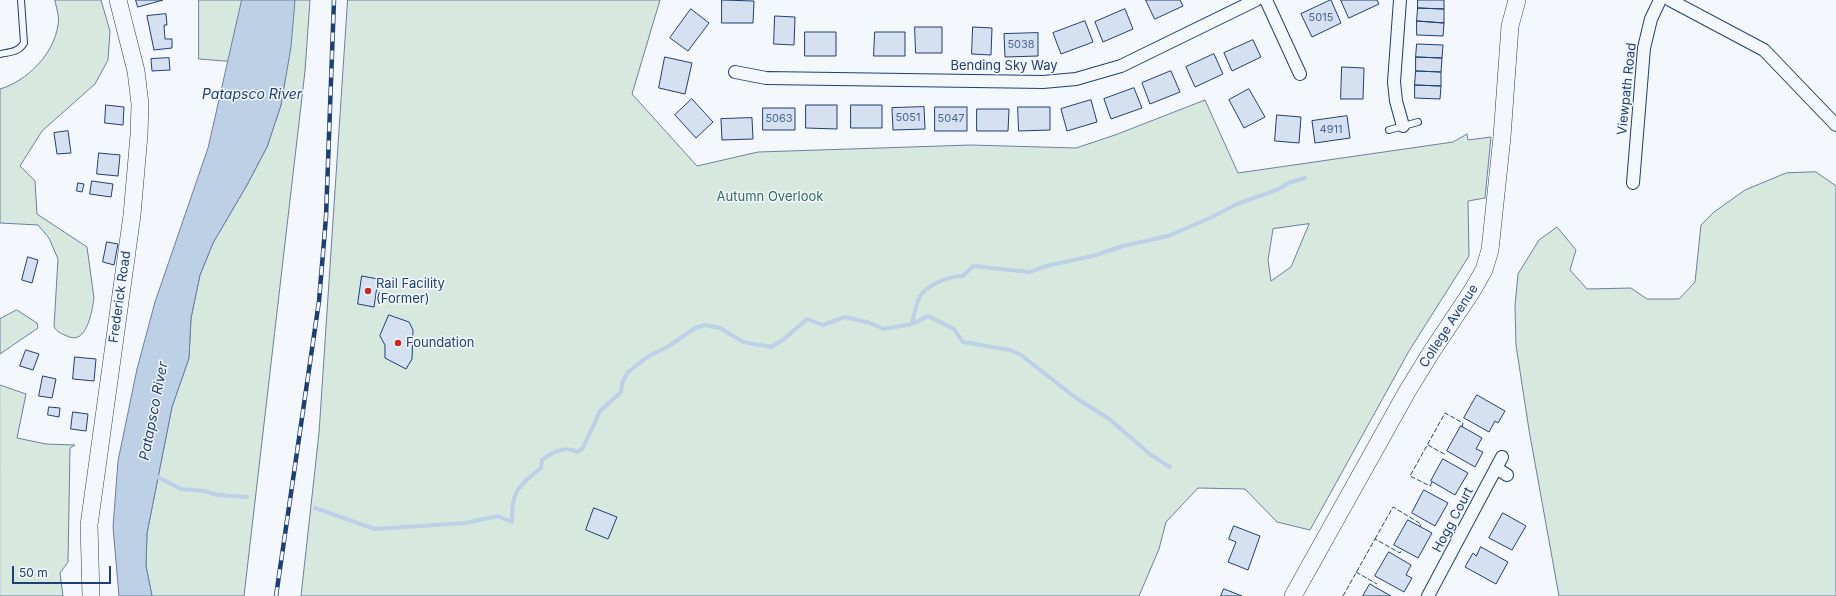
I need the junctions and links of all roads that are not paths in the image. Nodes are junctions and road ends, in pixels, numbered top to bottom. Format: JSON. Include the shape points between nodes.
{"nodes":[{"id":1,"x":21,"y":0,"type":"edge"},
{"id":2,"x":118,"y":0,"type":"edge"},
{"id":3,"x":1256,"y":0,"type":"edge"},
{"id":4,"x":1266,"y":0,"type":"edge"},
{"id":5,"x":1400,"y":0,"type":"edge"},
{"id":6,"x":1504,"y":0,"type":"edge"},
{"id":7,"x":1517,"y":0,"type":"edge"},
{"id":8,"x":1660,"y":0,"type":"edge"},
{"id":9,"x":1670,"y":0,"type":"edge"},
{"id":10,"x":1510,"y":26,"type":"junction"},
{"id":11,"x":0,"y":54,"type":"edge"},
{"id":12,"x":735,"y":72,"type":"dead end"},
{"id":13,"x":1300,"y":74,"type":"dead end"},
{"id":14,"x":1418,"y":122,"type":"dead end"},
{"id":15,"x":1836,"y":125,"type":"edge"},
{"id":16,"x":1402,"y":126,"type":"junction"},
{"id":17,"x":1389,"y":130,"type":"dead end"},
{"id":18,"x":1634,"y":183,"type":"dead end"},
{"id":19,"x":1502,"y":457,"type":"dead end"},
{"id":20,"x":1496,"y":468,"type":"junction"},
{"id":21,"x":1507,"y":475,"type":"dead end"},
{"id":22,"x":91,"y":596,"type":"edge"},
{"id":23,"x":1293,"y":596,"type":"edge"},
{"id":24,"x":1428,"y":596,"type":"edge"}],
"edges":[{"from":1,"to":11,"type":"lane","via":[[24,42],[22,48]]},
{"from":2,"to":22,"type":"street","name":"Frederick Road","via":[[136,71],[140,104],[139,135],[132,215],[89,524]]},
{"from":3,"to":12,"type":"street","name":"Bending Sky Way","via":[[1121,66],[1076,79],[1043,82],[774,78]]},
{"from":4,"to":13,"type":"street"},
{"from":5,"to":16,"type":"street","via":[[1394,82]]},
{"from":6,"to":10,"type":"street","name":"College Avenue"},
{"from":7,"to":10,"type":"street","name":"College Avenue"},
{"from":8,"to":18,"type":"street","name":"Viewpath Road","via":[[1651,19],[1644,48]]},
{"from":9,"to":15,"type":"street","via":[[1764,50]]},
{"from":10,"to":23,"type":"street","name":"College Avenue","via":[[1490,250],[1484,270],[1408,390]]},
{"from":14,"to":16,"type":"lane"},
{"from":16,"to":17,"type":"lane"},
{"from":19,"to":20,"type":"street","name":"Hogg Court"},
{"from":20,"to":21,"type":"street"},
{"from":20,"to":24,"type":"street","name":"Hogg Court"}]}
